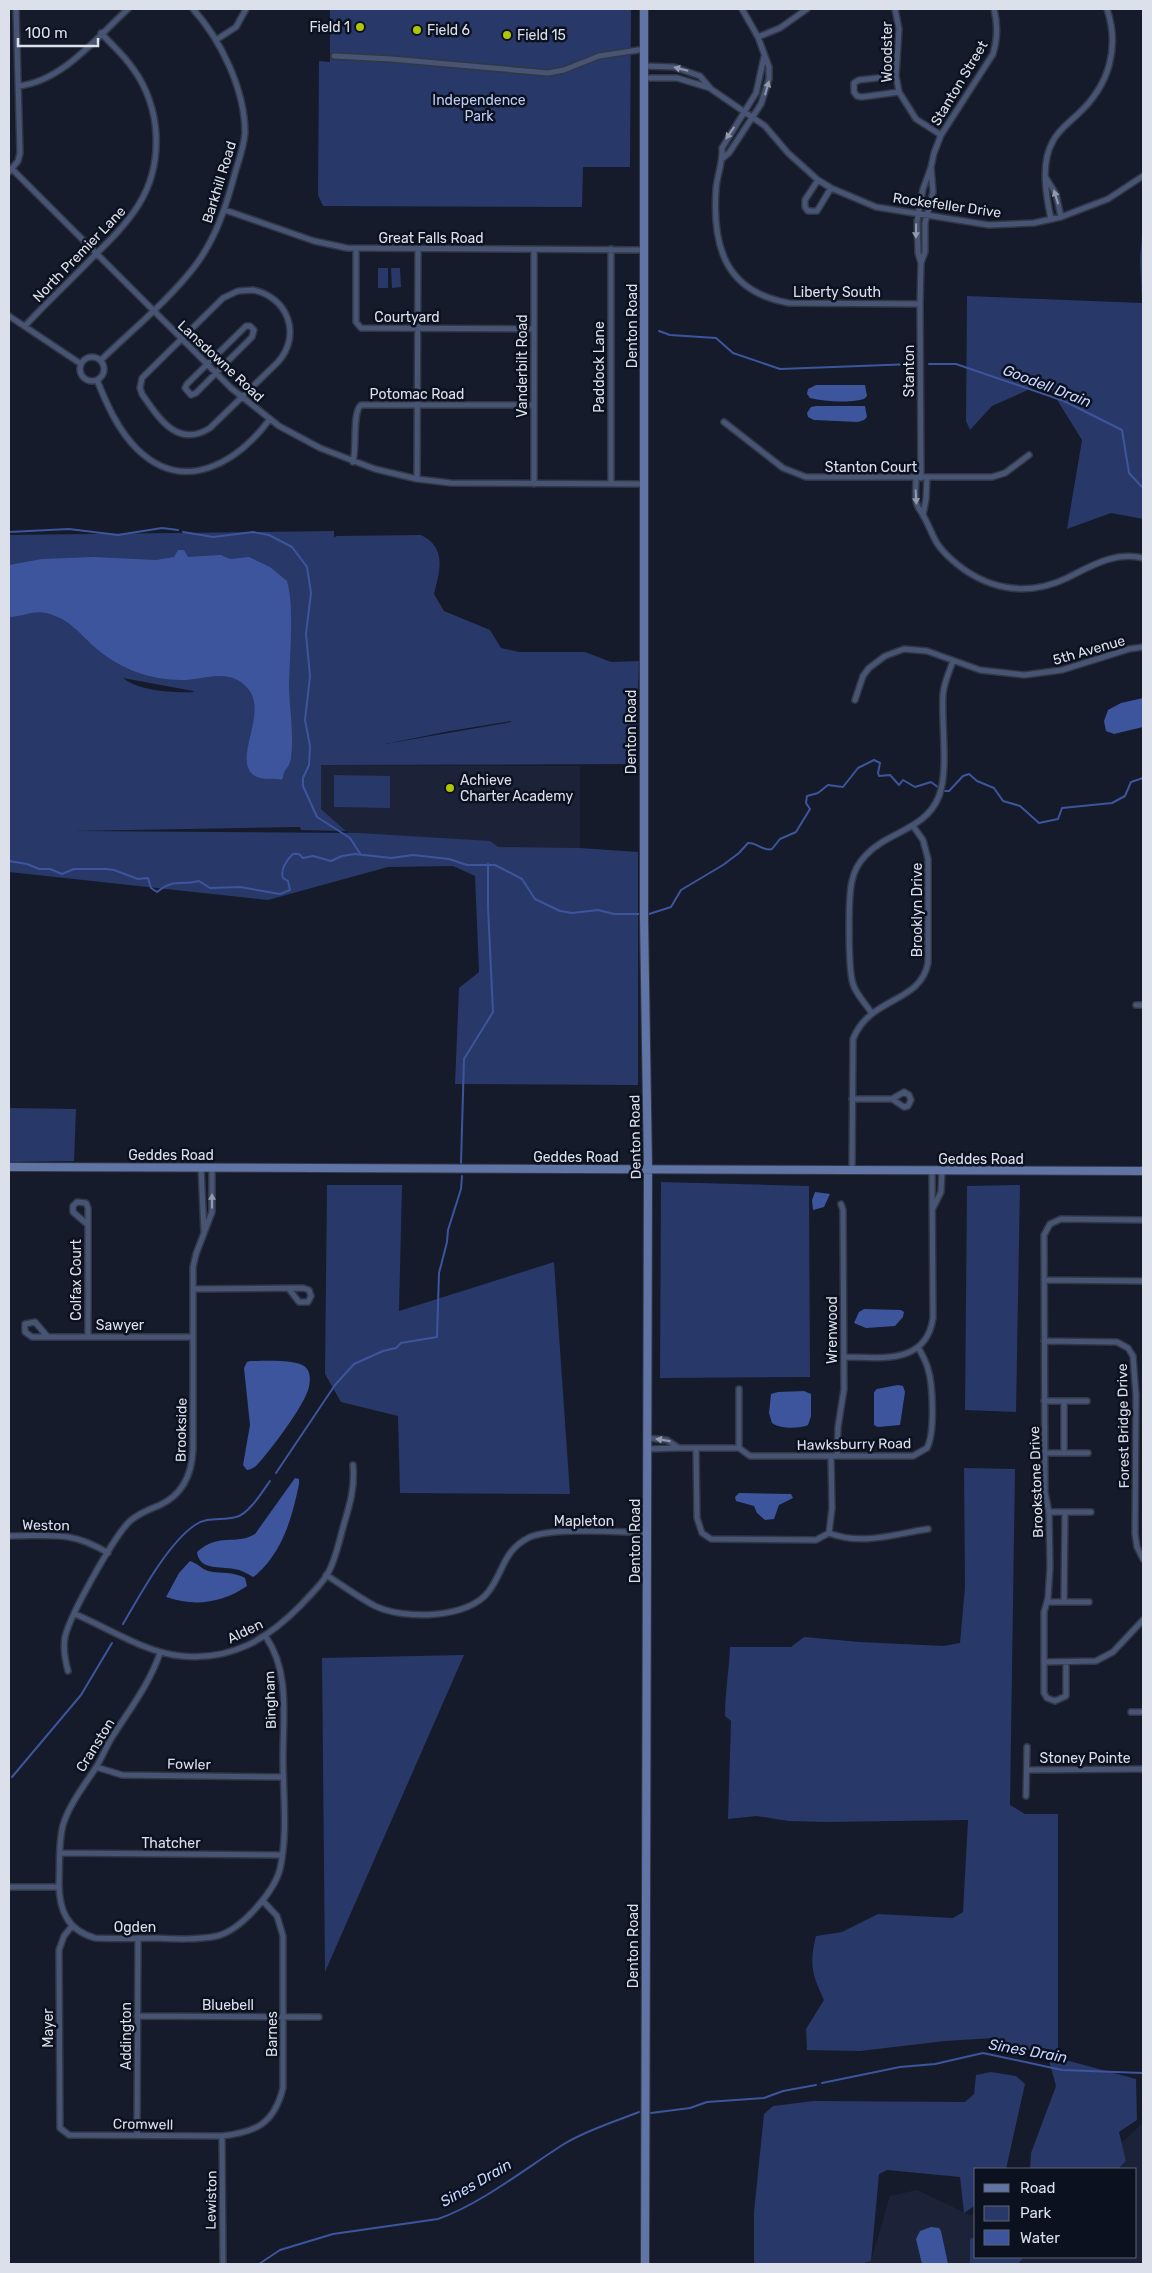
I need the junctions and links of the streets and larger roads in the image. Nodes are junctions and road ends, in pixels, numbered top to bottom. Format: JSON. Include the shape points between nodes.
{"nodes":[{"id":1,"x":16,"y":9,"type":"edge"},
{"id":2,"x":128,"y":9,"type":"edge"},
{"id":3,"x":193,"y":9,"type":"edge"},
{"id":4,"x":246,"y":9,"type":"edge"},
{"id":5,"x":644,"y":9,"type":"edge"},
{"id":6,"x":742,"y":9,"type":"edge"},
{"id":7,"x":807,"y":9,"type":"edge"},
{"id":8,"x":896,"y":9,"type":"edge"},
{"id":9,"x":994,"y":9,"type":"edge"},
{"id":10,"x":1107,"y":9,"type":"edge"},
{"id":11,"x":101,"y":32,"type":"junction"},
{"id":12,"x":758,"y":37,"type":"junction"},
{"id":13,"x":216,"y":40,"type":"junction"},
{"id":14,"x":645,"y":49,"type":"junction"},
{"id":15,"x":334,"y":56,"type":"dead end"},
{"id":16,"x":764,"y":57,"type":"junction"},
{"id":17,"x":645,"y":66,"type":"junction"},
{"id":18,"x":896,"y":76,"type":"junction"},
{"id":19,"x":645,"y":78,"type":"junction"},
{"id":20,"x":18,"y":86,"type":"junction"},
{"id":21,"x":711,"y":89,"type":"junction"},
{"id":22,"x":898,"y":92,"type":"junction"},
{"id":23,"x":746,"y":111,"type":"junction"},
{"id":24,"x":753,"y":117,"type":"junction"},
{"id":25,"x":941,"y":135,"type":"junction"},
{"id":26,"x":723,"y":158,"type":"junction"},
{"id":27,"x":931,"y":167,"type":"junction"},
{"id":28,"x":11,"y":171,"type":"edge"},
{"id":29,"x":1143,"y":176,"type":"edge"},
{"id":30,"x":1046,"y":178,"type":"junction"},
{"id":31,"x":818,"y":180,"type":"junction"},
{"id":32,"x":831,"y":188,"type":"junction"},
{"id":33,"x":225,"y":210,"type":"junction"},
{"id":34,"x":918,"y":214,"type":"junction"},
{"id":35,"x":927,"y":215,"type":"junction"},
{"id":36,"x":1061,"y":217,"type":"junction"},
{"id":37,"x":1051,"y":220,"type":"junction"},
{"id":38,"x":356,"y":249,"type":"junction"},
{"id":39,"x":418,"y":249,"type":"junction"},
{"id":40,"x":534,"y":249,"type":"junction"},
{"id":41,"x":611,"y":249,"type":"junction"},
{"id":42,"x":644,"y":250,"type":"junction"},
{"id":43,"x":97,"y":254,"type":"junction"},
{"id":44,"x":922,"y":263,"type":"junction"},
{"id":45,"x":920,"y":304,"type":"junction"},
{"id":46,"x":153,"y":311,"type":"junction"},
{"id":47,"x":9,"y":316,"type":"edge"},
{"id":48,"x":25,"y":326,"type":"junction"},
{"id":49,"x":418,"y":329,"type":"junction"},
{"id":50,"x":533,"y":329,"type":"junction"},
{"id":51,"x":181,"y":339,"type":"junction"},
{"id":52,"x":101,"y":360,"type":"junction"},
{"id":53,"x":80,"y":364,"type":"junction"},
{"id":54,"x":206,"y":364,"type":"junction"},
{"id":55,"x":216,"y":374,"type":"junction"},
{"id":56,"x":97,"y":380,"type":"junction"},
{"id":57,"x":242,"y":398,"type":"junction"},
{"id":58,"x":418,"y":404,"type":"junction"},
{"id":59,"x":533,"y":405,"type":"junction"},
{"id":60,"x":270,"y":419,"type":"junction"},
{"id":61,"x":724,"y":422,"type":"dead end"},
{"id":62,"x":1028,"y":455,"type":"dead end"},
{"id":63,"x":353,"y":462,"type":"junction"},
{"id":64,"x":921,"y":478,"type":"junction"},
{"id":65,"x":417,"y":479,"type":"junction"},
{"id":66,"x":534,"y":484,"type":"junction"},
{"id":67,"x":611,"y":484,"type":"junction"},
{"id":68,"x":644,"y":484,"type":"junction"},
{"id":69,"x":923,"y":514,"type":"junction"},
{"id":70,"x":1143,"y":558,"type":"edge"},
{"id":71,"x":1143,"y":647,"type":"edge"},
{"id":72,"x":953,"y":661,"type":"junction"},
{"id":73,"x":855,"y":700,"type":"dead end"},
{"id":74,"x":914,"y":826,"type":"junction"},
{"id":75,"x":1136,"y":1005,"type":"dead end"},
{"id":76,"x":1143,"y":1005,"type":"edge"},
{"id":77,"x":872,"y":1012,"type":"junction"},
{"id":78,"x":852,"y":1099,"type":"junction"},
{"id":79,"x":892,"y":1099,"type":"dead end"},
{"id":80,"x":9,"y":1167,"type":"edge"},
{"id":81,"x":201,"y":1168,"type":"junction"},
{"id":82,"x":212,"y":1168,"type":"junction"},
{"id":83,"x":648,"y":1169,"type":"junction"},
{"id":84,"x":1143,"y":1171,"type":"edge"},
{"id":85,"x":852,"y":1172,"type":"junction"},
{"id":86,"x":932,"y":1172,"type":"junction"},
{"id":87,"x":942,"y":1172,"type":"junction"},
{"id":88,"x":841,"y":1204,"type":"dead end"},
{"id":89,"x":932,"y":1209,"type":"junction"},
{"id":90,"x":1143,"y":1220,"type":"edge"},
{"id":91,"x":87,"y":1224,"type":"dead end"},
{"id":92,"x":204,"y":1232,"type":"junction"},
{"id":93,"x":1044,"y":1280,"type":"junction"},
{"id":94,"x":1143,"y":1281,"type":"edge"},
{"id":95,"x":193,"y":1289,"type":"junction"},
{"id":96,"x":288,"y":1289,"type":"dead end"},
{"id":97,"x":47,"y":1336,"type":"dead end"},
{"id":98,"x":88,"y":1336,"type":"junction"},
{"id":99,"x":193,"y":1337,"type":"junction"},
{"id":100,"x":1044,"y":1341,"type":"junction"},
{"id":101,"x":918,"y":1348,"type":"junction"},
{"id":102,"x":844,"y":1357,"type":"junction"},
{"id":103,"x":739,"y":1389,"type":"dead end"},
{"id":104,"x":1136,"y":1394,"type":"junction"},
{"id":105,"x":1143,"y":1395,"type":"edge"},
{"id":106,"x":1044,"y":1401,"type":"junction"},
{"id":107,"x":1087,"y":1401,"type":"dead end"},
{"id":108,"x":1064,"y":1402,"type":"junction"},
{"id":109,"x":648,"y":1438,"type":"junction"},
{"id":110,"x":679,"y":1448,"type":"junction"},
{"id":111,"x":696,"y":1448,"type":"junction"},
{"id":112,"x":739,"y":1448,"type":"junction"},
{"id":113,"x":648,"y":1449,"type":"junction"},
{"id":114,"x":1045,"y":1453,"type":"junction"},
{"id":115,"x":1064,"y":1453,"type":"junction"},
{"id":116,"x":1088,"y":1453,"type":"dead end"},
{"id":117,"x":834,"y":1456,"type":"junction"},
{"id":118,"x":353,"y":1465,"type":"dead end"},
{"id":119,"x":1049,"y":1512,"type":"junction"},
{"id":120,"x":1065,"y":1512,"type":"junction"},
{"id":121,"x":1091,"y":1512,"type":"dead end"},
{"id":122,"x":928,"y":1529,"type":"dead end"},
{"id":123,"x":829,"y":1532,"type":"junction"},
{"id":124,"x":647,"y":1533,"type":"junction"},
{"id":125,"x":9,"y":1536,"type":"edge"},
{"id":126,"x":108,"y":1553,"type":"junction"},
{"id":127,"x":1143,"y":1559,"type":"edge"},
{"id":128,"x":326,"y":1575,"type":"junction"},
{"id":129,"x":1047,"y":1602,"type":"junction"},
{"id":130,"x":1064,"y":1602,"type":"junction"},
{"id":131,"x":1089,"y":1602,"type":"dead end"},
{"id":132,"x":75,"y":1614,"type":"junction"},
{"id":133,"x":1143,"y":1620,"type":"edge"},
{"id":134,"x":266,"y":1637,"type":"junction"},
{"id":135,"x":160,"y":1652,"type":"junction"},
{"id":136,"x":1044,"y":1662,"type":"junction"},
{"id":137,"x":1066,"y":1663,"type":"junction"},
{"id":138,"x":68,"y":1671,"type":"dead end"},
{"id":139,"x":1131,"y":1712,"type":"dead end"},
{"id":140,"x":1143,"y":1712,"type":"edge"},
{"id":141,"x":1027,"y":1747,"type":"dead end"},
{"id":142,"x":96,"y":1766,"type":"junction"},
{"id":143,"x":1143,"y":1769,"type":"edge"},
{"id":144,"x":1028,"y":1770,"type":"junction"},
{"id":145,"x":282,"y":1777,"type":"junction"},
{"id":146,"x":1026,"y":1796,"type":"dead end"},
{"id":147,"x":60,"y":1853,"type":"junction"},
{"id":148,"x":282,"y":1855,"type":"junction"},
{"id":149,"x":9,"y":1887,"type":"edge"},
{"id":150,"x":59,"y":1887,"type":"junction"},
{"id":151,"x":263,"y":1901,"type":"junction"},
{"id":152,"x":72,"y":1926,"type":"junction"},
{"id":153,"x":138,"y":1938,"type":"junction"},
{"id":154,"x":138,"y":2016,"type":"junction"},
{"id":155,"x":283,"y":2016,"type":"junction"},
{"id":156,"x":319,"y":2017,"type":"dead end"},
{"id":157,"x":64,"y":2132,"type":"joint"},
{"id":158,"x":137,"y":2134,"type":"junction"},
{"id":159,"x":222,"y":2136,"type":"junction"},
{"id":160,"x":223,"y":2264,"type":"edge"},
{"id":161,"x":645,"y":2264,"type":"edge"}],
"edges":[{"from":1,"to":20,"type":"street"},
{"from":2,"to":11,"type":"street"},
{"from":3,"to":13,"type":"street","name":"Barkhill Road"},
{"from":4,"to":13,"type":"street","via":[[236,27]]},
{"from":5,"to":14,"type":"street","name":"Denton Road"},
{"from":6,"to":12,"type":"street","name":"Liberty South"},
{"from":7,"to":12,"type":"street","via":[[780,28]]},
{"from":8,"to":18,"type":"street","name":"Woodster","via":[[899,29]]},
{"from":9,"to":25,"type":"street","name":"Stanton Street","via":[[998,31],[993,54]]},
{"from":10,"to":30,"type":"street","via":[[1113,48],[1107,76],[1094,97],[1052,141]]},
{"from":11,"to":20,"type":"street","via":[[50,78]]},
{"from":11,"to":43,"type":"street","name":"North Premier Lane","via":[[142,84],[154,119],[156,144],[153,171],[140,204]]},
{"from":12,"to":16,"type":"street","name":"Liberty South"},
{"from":13,"to":33,"type":"street","name":"Barkhill Road","via":[[236,86],[244,133]]},
{"from":14,"to":15,"type":"street","via":[[600,56],[548,73]]},
{"from":14,"to":17,"type":"street","name":"Denton Road"},
{"from":16,"to":23,"type":"street","name":"Liberty South","via":[[756,94]]},
{"from":24,"to":16,"type":"street","name":"Liberty South","one_way":true,"via":[[764,98],[769,79],[769,67]]},
{"from":17,"to":19,"type":"street","name":"Denton Road"},
{"from":21,"to":17,"type":"street","name":"Rockefeller Drive","one_way":true,"via":[[700,76],[687,70]]},
{"from":18,"to":22,"type":"street","name":"Woodster"},
{"from":18,"to":22,"type":"street","via":[[858,80],[854,83],[854,92],[862,97]]},
{"from":19,"to":21,"type":"street","name":"Rockefeller Drive","via":[[677,78]]},
{"from":19,"to":42,"type":"street","name":"Denton Road"},
{"from":20,"to":28,"type":"street","via":[[20,153]]},
{"from":21,"to":23,"type":"street","name":"Rockefeller Drive"},
{"from":22,"to":25,"type":"street","name":"Woodster","via":[[916,119]]},
{"from":23,"to":24,"type":"street","name":"Rockefeller Drive"},
{"from":23,"to":26,"type":"street","name":"Liberty South","one_way":true,"via":[[725,140]]},
{"from":24,"to":26,"type":"street","name":"Liberty South"},
{"from":24,"to":31,"type":"street","name":"Rockefeller Drive"},
{"from":25,"to":27,"type":"street","name":"Stanton Street"},
{"from":26,"to":45,"type":"street","name":"Liberty South","via":[[716,189],[718,244],[734,275],[753,291],[789,303]]},
{"from":27,"to":34,"type":"street","name":"Stanton Street"},
{"from":27,"to":35,"type":"street","name":"Stanton Street","via":[[933,192]]},
{"from":28,"to":43,"type":"street","name":"Lansdowne Road"},
{"from":29,"to":36,"type":"street","name":"Rockefeller Drive","via":[[1108,199]]},
{"from":36,"to":30,"type":"street","one_way":true,"via":[[1056,194]]},
{"from":30,"to":37,"type":"street"},
{"from":31,"to":32,"type":"street","name":"Rockefeller Drive"},
{"from":31,"to":32,"type":"street","via":[[804,202],[808,211],[817,211]]},
{"from":32,"to":34,"type":"street","name":"Rockefeller Drive","via":[[876,207]]},
{"from":33,"to":38,"type":"street","name":"Great Falls Road","via":[[314,241]]},
{"from":33,"to":46,"type":"street","name":"Barkhill Road","via":[[197,264]]},
{"from":34,"to":35,"type":"street","name":"Rockefeller Drive"},
{"from":34,"to":44,"type":"street","name":"Stanton Street","one_way":true,"via":[[916,237]]},
{"from":35,"to":37,"type":"street","name":"Rockefeller Drive","via":[[989,225]]},
{"from":35,"to":44,"type":"street","name":"Stanton Street"},
{"from":36,"to":37,"type":"street","name":"Rockefeller Drive"},
{"from":38,"to":39,"type":"street","name":"Great Falls Road"},
{"from":38,"to":49,"type":"street","name":"Courtyard","via":[[358,326]]},
{"from":39,"to":40,"type":"street","name":"Great Falls Road"},
{"from":39,"to":49,"type":"street"},
{"from":40,"to":41,"type":"street","name":"Great Falls Road"},
{"from":40,"to":50,"type":"street","name":"Vanderbilt Road"},
{"from":41,"to":42,"type":"street","name":"Great Falls Road"},
{"from":41,"to":67,"type":"street","name":"Paddock Lane"},
{"from":42,"to":68,"type":"street","name":"Denton Road"},
{"from":43,"to":46,"type":"street","name":"Lansdowne Road"},
{"from":43,"to":48,"type":"street","name":"North Premier Lane"},
{"from":44,"to":45,"type":"street","name":"Stanton"},
{"from":45,"to":64,"type":"street","name":"Stanton"},
{"from":46,"to":51,"type":"street","name":"Lansdowne Road"},
{"from":46,"to":52,"type":"street","name":"Barkhill Road"},
{"from":47,"to":48,"type":"street"},
{"from":48,"to":53,"type":"street"},
{"from":49,"to":50,"type":"street","name":"Courtyard"},
{"from":49,"to":58,"type":"street"},
{"from":50,"to":59,"type":"street","name":"Vanderbilt Road"},
{"from":51,"to":54,"type":"street","name":"Lansdowne Road"},
{"from":51,"to":57,"type":"street","via":[[141,381],[142,394],[165,425],[180,433],[199,433],[213,426]]},
{"from":51,"to":57,"type":"street","via":[[232,293],[254,290],[276,300],[289,322],[288,346],[278,362]]},
{"from":52,"to":53,"type":"street","via":[[91,356]]},
{"from":52,"to":56,"type":"street","via":[[104,371]]},
{"from":53,"to":56,"type":"street","via":[[84,378]]},
{"from":54,"to":55,"type":"street","name":"Lansdowne Road"},
{"from":54,"to":55,"type":"street","via":[[186,385],[186,393],[194,394]]},
{"from":54,"to":55,"type":"street","via":[[244,327],[252,327],[254,336]]},
{"from":55,"to":57,"type":"street","name":"Lansdowne Road"},
{"from":56,"to":60,"type":"street","via":[[108,406],[130,441],[153,461],[170,468],[194,470],[216,466],[237,454]]},
{"from":57,"to":60,"type":"street","name":"Lansdowne Road"},
{"from":58,"to":59,"type":"street","name":"Potomac Road"},
{"from":58,"to":63,"type":"street","name":"Potomac Road","via":[[358,407]]},
{"from":58,"to":65,"type":"street"},
{"from":59,"to":66,"type":"street","name":"Vanderbilt Road"},
{"from":60,"to":63,"type":"street","name":"Lansdowne Road","via":[[308,443]]},
{"from":61,"to":64,"type":"street","name":"Stanton Court","via":[[798,475]]},
{"from":62,"to":64,"type":"street","name":"Stanton Court","via":[[1005,473],[992,477]]},
{"from":63,"to":65,"type":"street","name":"Lansdowne Road"},
{"from":64,"to":69,"type":"street","via":[[926,500]]},
{"from":64,"to":69,"type":"street","one_way":true,"via":[[916,501]]},
{"from":65,"to":66,"type":"street","name":"Lansdowne Road","via":[[451,483]]},
{"from":66,"to":67,"type":"street","name":"Lansdowne Road"},
{"from":67,"to":68,"type":"street","name":"Lansdowne Road"},
{"from":68,"to":83,"type":"street","name":"Denton Road"},
{"from":69,"to":70,"type":"street","via":[[931,536],[944,552],[970,575],[1000,587],[1037,588],[1055,583],[1097,562],[1118,557]]},
{"from":71,"to":72,"type":"street","name":"5th Avenue","via":[[1062,670],[1035,674],[992,672]]},
{"from":72,"to":73,"type":"street","name":"5th Avenue","via":[[915,649],[890,654],[866,672]]},
{"from":72,"to":74,"type":"street","via":[[943,693],[940,795],[930,812]]},
{"from":74,"to":77,"type":"street","name":"Brooklyn Drive","via":[[923,840],[928,859],[927,969],[913,988]]},
{"from":74,"to":77,"type":"street","via":[[866,854],[852,879],[851,972],[856,990]]},
{"from":75,"to":76,"type":"street"},
{"from":77,"to":78,"type":"street","name":"Brooklyn Drive","via":[[859,1026],[853,1039]]},
{"from":78,"to":79,"type":"street"},
{"from":78,"to":85,"type":"street","name":"Brooklyn Drive"},
{"from":80,"to":81,"type":"street","name":"Geddes Road"},
{"from":81,"to":82,"type":"street","name":"Geddes Road"},
{"from":81,"to":92,"type":"street","name":"Brookside"},
{"from":82,"to":83,"type":"street","name":"Geddes Road"},
{"from":92,"to":82,"type":"street","name":"Brookside","one_way":true,"via":[[212,1212]]},
{"from":83,"to":85,"type":"street","name":"Geddes Road"},
{"from":83,"to":109,"type":"street","name":"Denton Road"},
{"from":84,"to":87,"type":"street","name":"Geddes Road"},
{"from":85,"to":86,"type":"street","name":"Geddes Road"},
{"from":86,"to":87,"type":"street","name":"Geddes Road"},
{"from":86,"to":89,"type":"street"},
{"from":87,"to":89,"type":"street","via":[[941,1192]]},
{"from":88,"to":102,"type":"street","name":"Wrenwood","via":[[844,1210]]},
{"from":89,"to":101,"type":"street","via":[[932,1318],[928,1334]]},
{"from":90,"to":93,"type":"street","name":"Brookstone Drive","via":[[1061,1220],[1050,1224],[1045,1232]]},
{"from":91,"to":98,"type":"street","name":"Colfax Court"},
{"from":92,"to":95,"type":"street","name":"Brookside","via":[[194,1261]]},
{"from":93,"to":94,"type":"street"},
{"from":93,"to":100,"type":"street","name":"Brookstone Drive"},
{"from":95,"to":96,"type":"street"},
{"from":95,"to":99,"type":"street","name":"Brookside"},
{"from":97,"to":98,"type":"street","name":"Sawyer"},
{"from":98,"to":99,"type":"street","name":"Sawyer"},
{"from":99,"to":126,"type":"street","name":"Brookside","via":[[191,1471],[181,1489],[170,1499],[130,1521]]},
{"from":100,"to":104,"type":"street","name":"Forest Bridge Drive","via":[[1121,1343],[1135,1360]]},
{"from":100,"to":106,"type":"street","name":"Brookstone Drive"},
{"from":101,"to":102,"type":"street","via":[[896,1357]]},
{"from":101,"to":117,"type":"street","name":"Hawksburry Road","via":[[928,1366],[931,1382],[931,1434],[927,1448],[914,1456]]},
{"from":102,"to":117,"type":"street","name":"Wrenwood","via":[[844,1389]]},
{"from":103,"to":112,"type":"street"},
{"from":104,"to":105,"type":"street"},
{"from":104,"to":127,"type":"street","name":"Forest Bridge Drive","via":[[1135,1534]]},
{"from":106,"to":108,"type":"street"},
{"from":106,"to":114,"type":"street","name":"Brookstone Drive"},
{"from":107,"to":108,"type":"street"},
{"from":108,"to":115,"type":"street"},
{"from":110,"to":109,"type":"street","name":"Hawksburry Road","one_way":true,"via":[[667,1440]]},
{"from":109,"to":113,"type":"street","name":"Denton Road"},
{"from":110,"to":111,"type":"street","name":"Hawksburry Road"},
{"from":110,"to":113,"type":"street","name":"Hawksburry Road"},
{"from":111,"to":112,"type":"street","name":"Hawksburry Road"},
{"from":111,"to":123,"type":"street","via":[[697,1518],[707,1537],[716,1540],[816,1540]]},
{"from":112,"to":117,"type":"street","name":"Hawksburry Road","via":[[750,1456]]},
{"from":113,"to":124,"type":"street","name":"Denton Road"},
{"from":114,"to":115,"type":"street"},
{"from":114,"to":119,"type":"street","name":"Brookstone Drive","via":[[1044,1492]]},
{"from":115,"to":116,"type":"street"},
{"from":117,"to":123,"type":"street","name":"Wrenwood"},
{"from":118,"to":128,"type":"street","name":"Alden","via":[[354,1487]]},
{"from":119,"to":120,"type":"street"},
{"from":119,"to":129,"type":"street","name":"Brookstone Drive","via":[[1050,1584]]},
{"from":120,"to":121,"type":"street"},
{"from":120,"to":130,"type":"street"},
{"from":122,"to":123,"type":"street","via":[[859,1540]]},
{"from":124,"to":128,"type":"street","name":"Mapleton","via":[[552,1532],[530,1537],[509,1554],[483,1597],[467,1609],[447,1613],[404,1613],[375,1606]]},
{"from":124,"to":161,"type":"street","name":"Denton Road"},
{"from":125,"to":126,"type":"street","name":"Weston","via":[[74,1537]]},
{"from":126,"to":132,"type":"street","name":"Brookside"},
{"from":128,"to":134,"type":"street","name":"Alden","via":[[289,1617]]},
{"from":129,"to":130,"type":"street"},
{"from":129,"to":136,"type":"street","name":"Brookstone Drive"},
{"from":130,"to":131,"type":"street"},
{"from":132,"to":135,"type":"street","name":"Alden"},
{"from":132,"to":138,"type":"street","name":"Brookside","via":[[64,1642]]},
{"from":133,"to":137,"type":"street","via":[[1105,1657],[1085,1663]]},
{"from":134,"to":135,"type":"street","name":"Alden","via":[[236,1650],[207,1656]]},
{"from":134,"to":145,"type":"street","name":"Bingham","via":[[275,1650],[282,1674]]},
{"from":135,"to":142,"type":"street","name":"Cranston","via":[[138,1699]]},
{"from":136,"to":137,"type":"street"},
{"from":136,"to":137,"type":"street","name":"Brookstone Drive","via":[[1044,1693],[1055,1701],[1066,1696]]},
{"from":139,"to":140,"type":"street"},
{"from":141,"to":144,"type":"street"},
{"from":142,"to":145,"type":"street","name":"Fowler","via":[[122,1775]]},
{"from":142,"to":147,"type":"street","name":"Cranston","via":[[66,1817]]},
{"from":143,"to":144,"type":"street","name":"Stoney Pointe"},
{"from":144,"to":146,"type":"street"},
{"from":145,"to":148,"type":"street","name":"Bingham"},
{"from":147,"to":148,"type":"street","name":"Thatcher"},
{"from":147,"to":150,"type":"street"},
{"from":148,"to":151,"type":"street","name":"Ogden","via":[[276,1878]]},
{"from":149,"to":150,"type":"street"},
{"from":150,"to":152,"type":"street","via":[[62,1911]]},
{"from":151,"to":153,"type":"street","name":"Ogden","via":[[232,1929],[218,1936]]},
{"from":151,"to":155,"type":"street","name":"Barnes","via":[[273,1910],[282,1931]]},
{"from":152,"to":153,"type":"street","name":"Ogden","via":[[95,1938]]},
{"from":152,"to":157,"type":"street","name":"Mayer","via":[[59,1950],[60,2128]]},
{"from":153,"to":154,"type":"street","name":"Addington"},
{"from":154,"to":155,"type":"street","name":"Bluebell"},
{"from":154,"to":158,"type":"street","name":"Addington"},
{"from":155,"to":156,"type":"street","name":"Bluebell"},
{"from":155,"to":159,"type":"street","name":"Barnes","via":[[283,2088],[277,2107],[252,2131]]},
{"from":157,"to":158,"type":"street","name":"Cromwell","via":[[69,2135]]},
{"from":158,"to":159,"type":"street","name":"Cromwell"},
{"from":159,"to":160,"type":"street","name":"Lewiston"}]}
